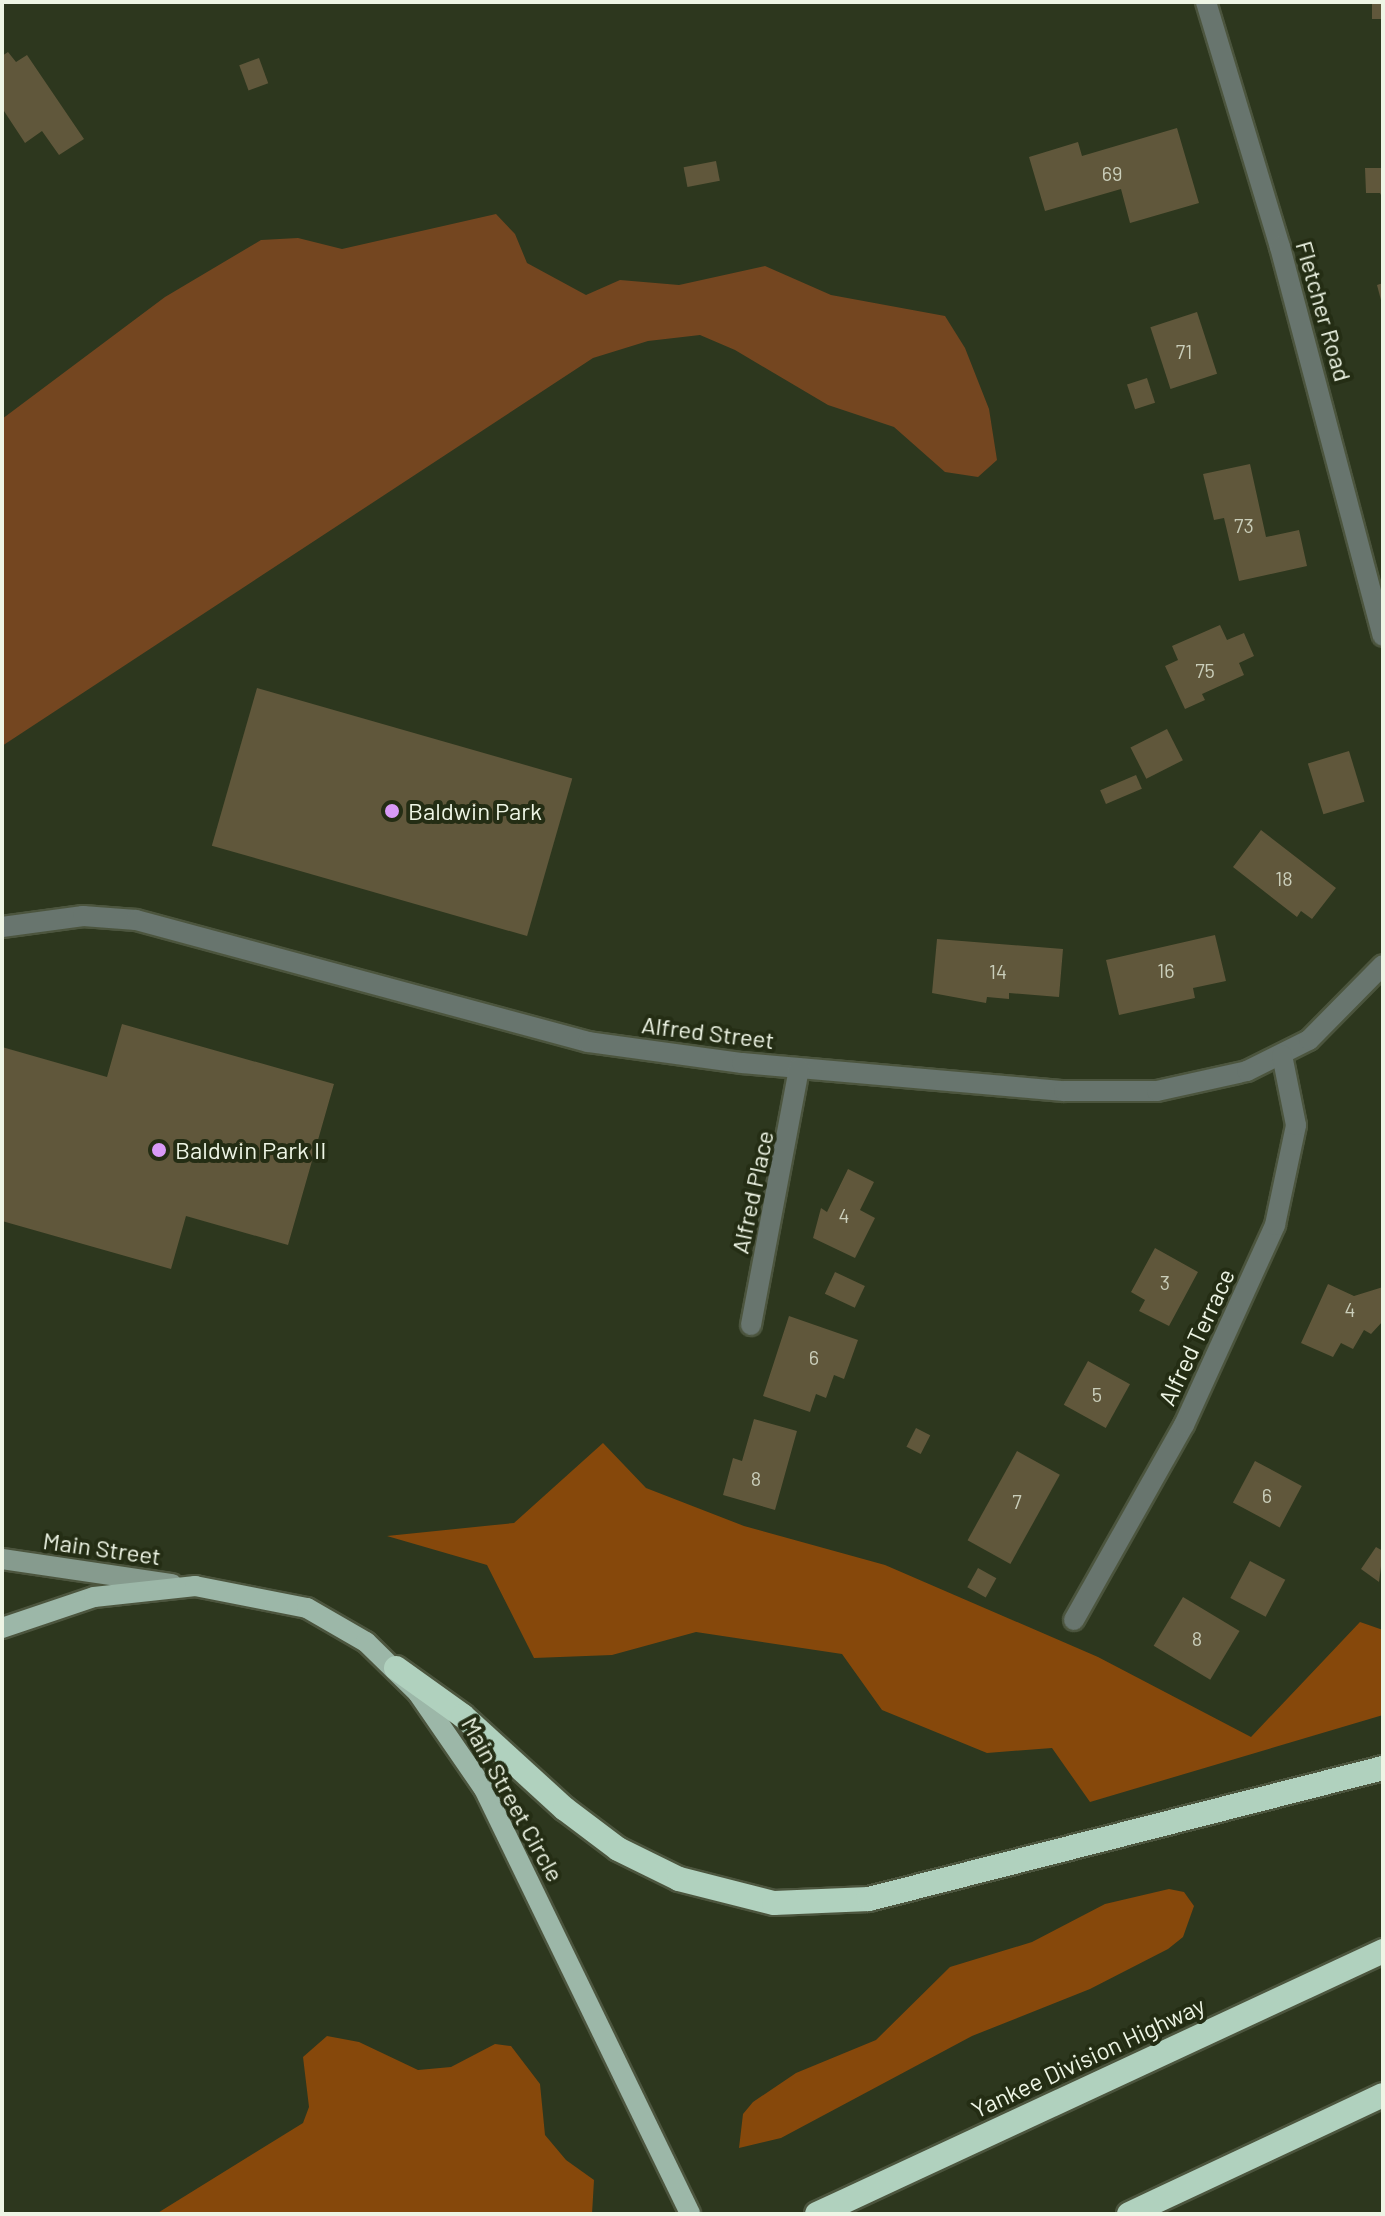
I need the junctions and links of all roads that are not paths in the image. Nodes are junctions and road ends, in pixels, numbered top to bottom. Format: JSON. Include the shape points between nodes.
{"nodes":[{"id":1,"x":1206,"y":2,"type":"edge"},
{"id":2,"x":1383,"y":636,"type":"edge"},
{"id":3,"x":2,"y":927,"type":"edge"},
{"id":4,"x":1383,"y":965,"type":"edge"},
{"id":5,"x":1282,"y":1055,"type":"junction"},
{"id":6,"x":799,"y":1068,"type":"junction"},
{"id":7,"x":751,"y":1325,"type":"dead end"},
{"id":8,"x":2,"y":1559,"type":"edge"},
{"id":9,"x":195,"y":1586,"type":"junction"},
{"id":10,"x":1074,"y":1620,"type":"dead end"},
{"id":11,"x":2,"y":1628,"type":"edge"},
{"id":12,"x":396,"y":1668,"type":"junction"},
{"id":13,"x":1383,"y":1768,"type":"edge"},
{"id":14,"x":1383,"y":1951,"type":"edge"},
{"id":15,"x":1383,"y":2095,"type":"edge"},
{"id":16,"x":690,"y":2214,"type":"edge"},
{"id":17,"x":817,"y":2214,"type":"edge"},
{"id":18,"x":1129,"y":2214,"type":"edge"}],
"edges":[{"from":1,"to":2,"type":"street","name":"Fletcher Road","via":[[1280,247]]},
{"from":3,"to":6,"type":"street","name":"Alfred Street","via":[[83,916],[136,920],[588,1042]]},
{"from":4,"to":5,"type":"street","name":"Alfred Street","via":[[1327,1026]]},
{"from":5,"to":6,"type":"street","name":"Alfred Street","via":[[1223,1079],[1131,1093]]},
{"from":5,"to":10,"type":"street","name":"Alfred Terrace","via":[[1296,1125],[1275,1225],[1184,1425]]},
{"from":6,"to":7,"type":"street","name":"Alfred Place"},
{"from":8,"to":9,"type":"main road","name":"Main Street"},
{"from":9,"to":11,"type":"main road","name":"Main Street Circle","via":[[94,1597]]},
{"from":9,"to":12,"type":"main road","name":"Main Street Circle","via":[[307,1608],[356,1635]]},
{"from":12,"to":13,"type":"highway","via":[[463,1716],[565,1809],[618,1849],[679,1879],[774,1903],[869,1899]]},
{"from":12,"to":16,"type":"main road","name":"Main Street Circle","via":[[442,1724],[484,1789]]},
{"from":14,"to":17,"type":"highway","name":"Yankee Division Highway"},
{"from":15,"to":18,"type":"highway"}]}
